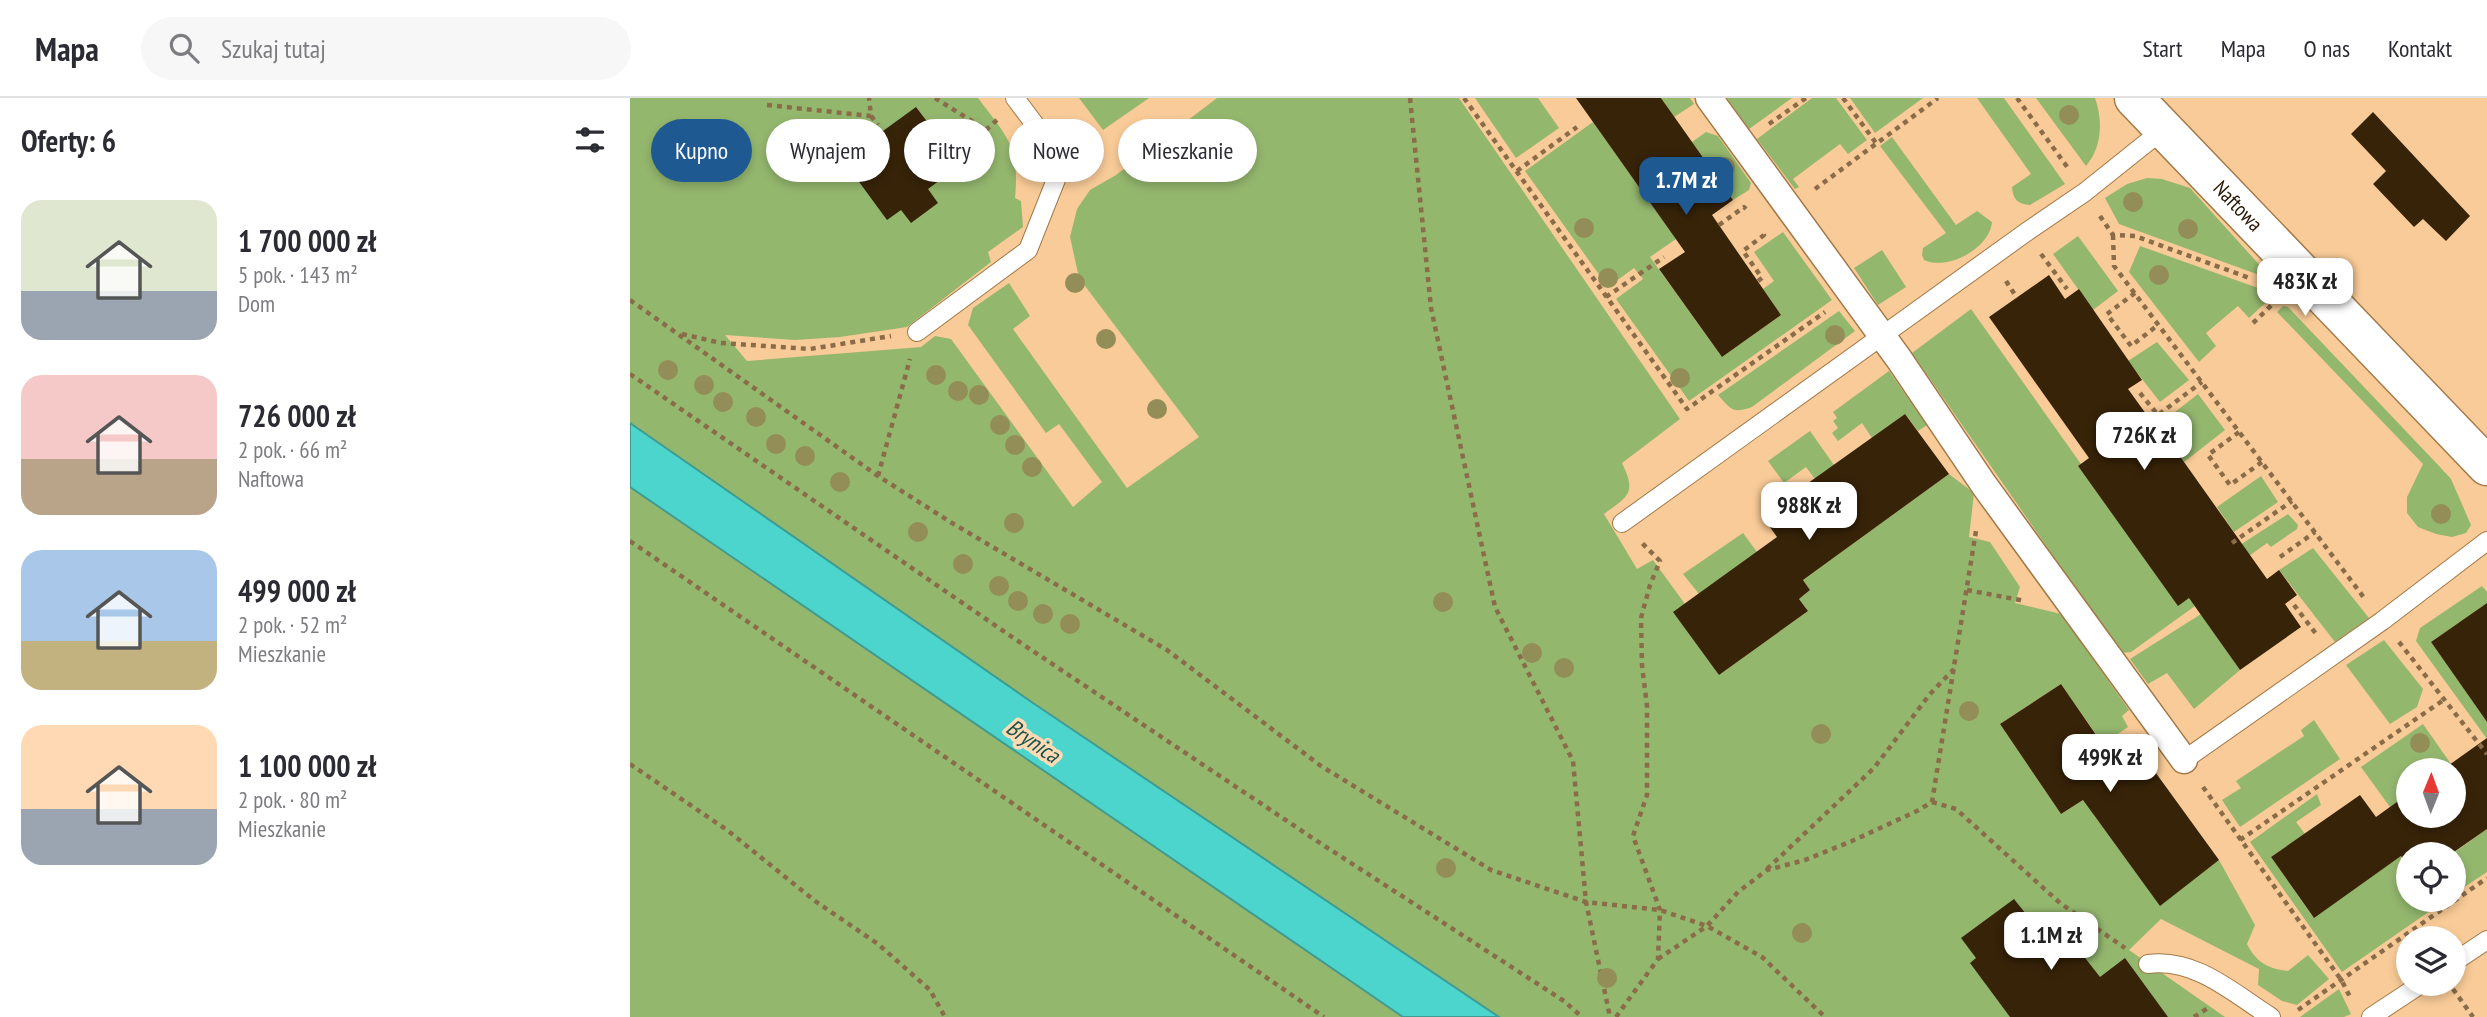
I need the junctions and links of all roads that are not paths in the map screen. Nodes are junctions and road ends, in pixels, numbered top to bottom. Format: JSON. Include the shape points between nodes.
{"nodes":[{"id":1,"x":1709,"y":98,"type":"edge"},
{"id":2,"x":2134,"y":98,"type":"edge"},
{"id":3,"x":1016,"y":100,"type":"edge"},
{"id":4,"x":2165,"y":128,"type":"junction"},
{"id":5,"x":917,"y":332,"type":"road end"},
{"id":6,"x":1882,"y":337,"type":"junction"},
{"id":7,"x":2487,"y":466,"type":"edge"},
{"id":8,"x":1622,"y":523,"type":"road end"},
{"id":9,"x":2487,"y":541,"type":"edge"},
{"id":10,"x":2183,"y":760,"type":"joint"},
{"id":11,"x":2487,"y":940,"type":"edge"},
{"id":12,"x":2466,"y":954,"type":"edge"},
{"id":13,"x":2148,"y":964,"type":"road end"},
{"id":14,"x":2403,"y":996,"type":"edge"},
{"id":15,"x":2271,"y":1017,"type":"edge"},
{"id":16,"x":2371,"y":1017,"type":"edge"}],
"edges":[{"from":1,"to":6,"type":"street"},
{"from":2,"to":4,"type":"street","name":"Naftowa"},
{"from":3,"to":5,"type":"lane","via":[[1063,162],[1028,250]]},
{"from":4,"to":6,"type":"lane","via":[[2085,192]]},
{"from":4,"to":7,"type":"street","name":"Naftowa"},
{"from":6,"to":8,"type":"lane"},
{"from":6,"to":10,"type":"street"},
{"from":9,"to":10,"type":"lane","via":[[2382,621]]},
{"from":11,"to":12,"type":"lane"},
{"from":13,"to":15,"type":"lane","via":[[2175,963],[2200,971]]},
{"from":14,"to":16,"type":"lane"}]}
